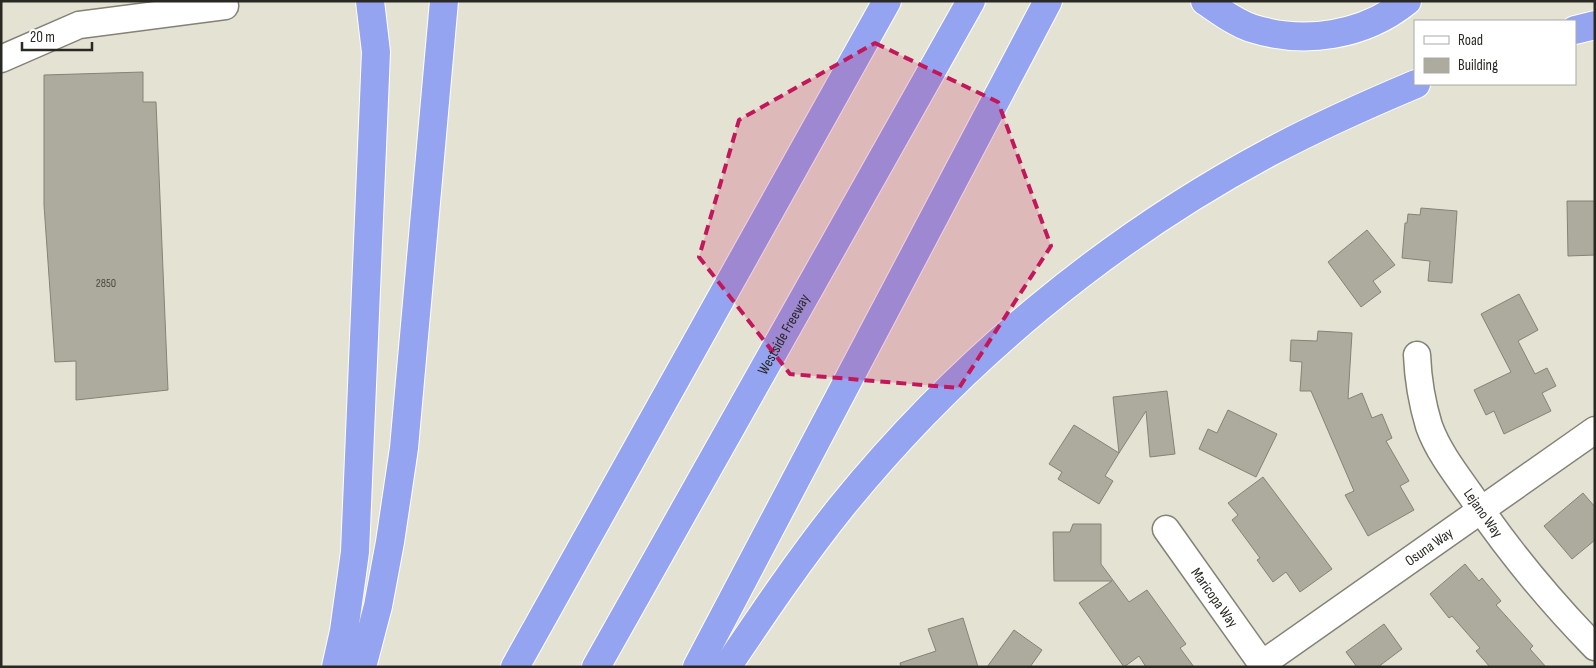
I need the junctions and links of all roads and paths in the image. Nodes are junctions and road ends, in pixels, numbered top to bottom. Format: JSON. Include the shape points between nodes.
{"nodes":[{"id":1,"x":370,"y":1,"type":"edge"},
{"id":2,"x":444,"y":1,"type":"edge"},
{"id":3,"x":888,"y":1,"type":"edge"},
{"id":4,"x":971,"y":1,"type":"edge"},
{"id":5,"x":1048,"y":1,"type":"edge"},
{"id":6,"x":1205,"y":1,"type":"edge"},
{"id":7,"x":1406,"y":1,"type":"edge"},
{"id":8,"x":225,"y":6,"type":"dead end"},
{"id":9,"x":156,"y":8,"type":"edge"},
{"id":10,"x":1595,"y":25,"type":"edge"},
{"id":11,"x":1576,"y":30,"type":"edge"},
{"id":12,"x":1,"y":59,"type":"edge"},
{"id":13,"x":1414,"y":85,"type":"edge"},
{"id":14,"x":1417,"y":355,"type":"dead end"},
{"id":15,"x":1595,"y":430,"type":"edge"},
{"id":16,"x":1480,"y":510,"type":"junction"},
{"id":17,"x":1166,"y":528,"type":"dead end"},
{"id":18,"x":1595,"y":647,"type":"edge"},
{"id":19,"x":1263,"y":666,"type":"edge"},
{"id":20,"x":336,"y":667,"type":"edge"},
{"id":21,"x":362,"y":667,"type":"edge"},
{"id":22,"x":515,"y":667,"type":"edge"},
{"id":23,"x":596,"y":667,"type":"edge"},
{"id":24,"x":697,"y":667,"type":"edge"},
{"id":25,"x":727,"y":667,"type":"edge"}],
"edges":[{"from":1,"to":20,"type":"highway","via":[[376,52],[355,542]]},
{"from":2,"to":21,"type":"highway","via":[[404,448],[378,606]]},
{"from":3,"to":22,"type":"highway"},
{"from":4,"to":23,"type":"highway","name":"Westside Freeway"},
{"from":5,"to":24,"type":"highway"},
{"from":6,"to":7,"type":"highway","via":[[1250,28],[1311,37],[1347,32],[1377,21]]},
{"from":8,"to":9,"type":"street"},
{"from":9,"to":12,"type":"street","via":[[79,25]]},
{"from":10,"to":11,"type":"highway"},
{"from":13,"to":25,"type":"highway","via":[[1340,116],[1244,167],[1118,247],[1058,293],[988,353],[912,426],[842,505],[779,589]]},
{"from":14,"to":16,"type":"street","name":"Lejano Way","via":[[1421,393],[1430,427],[1445,459]]},
{"from":15,"to":16,"type":"street","name":"Osuna Way"},
{"from":16,"to":18,"type":"street","name":"Lejano Way","via":[[1565,617]]},
{"from":16,"to":19,"type":"street","name":"Osuna Way"},
{"from":17,"to":19,"type":"street","name":"Maricopa Way"}]}
